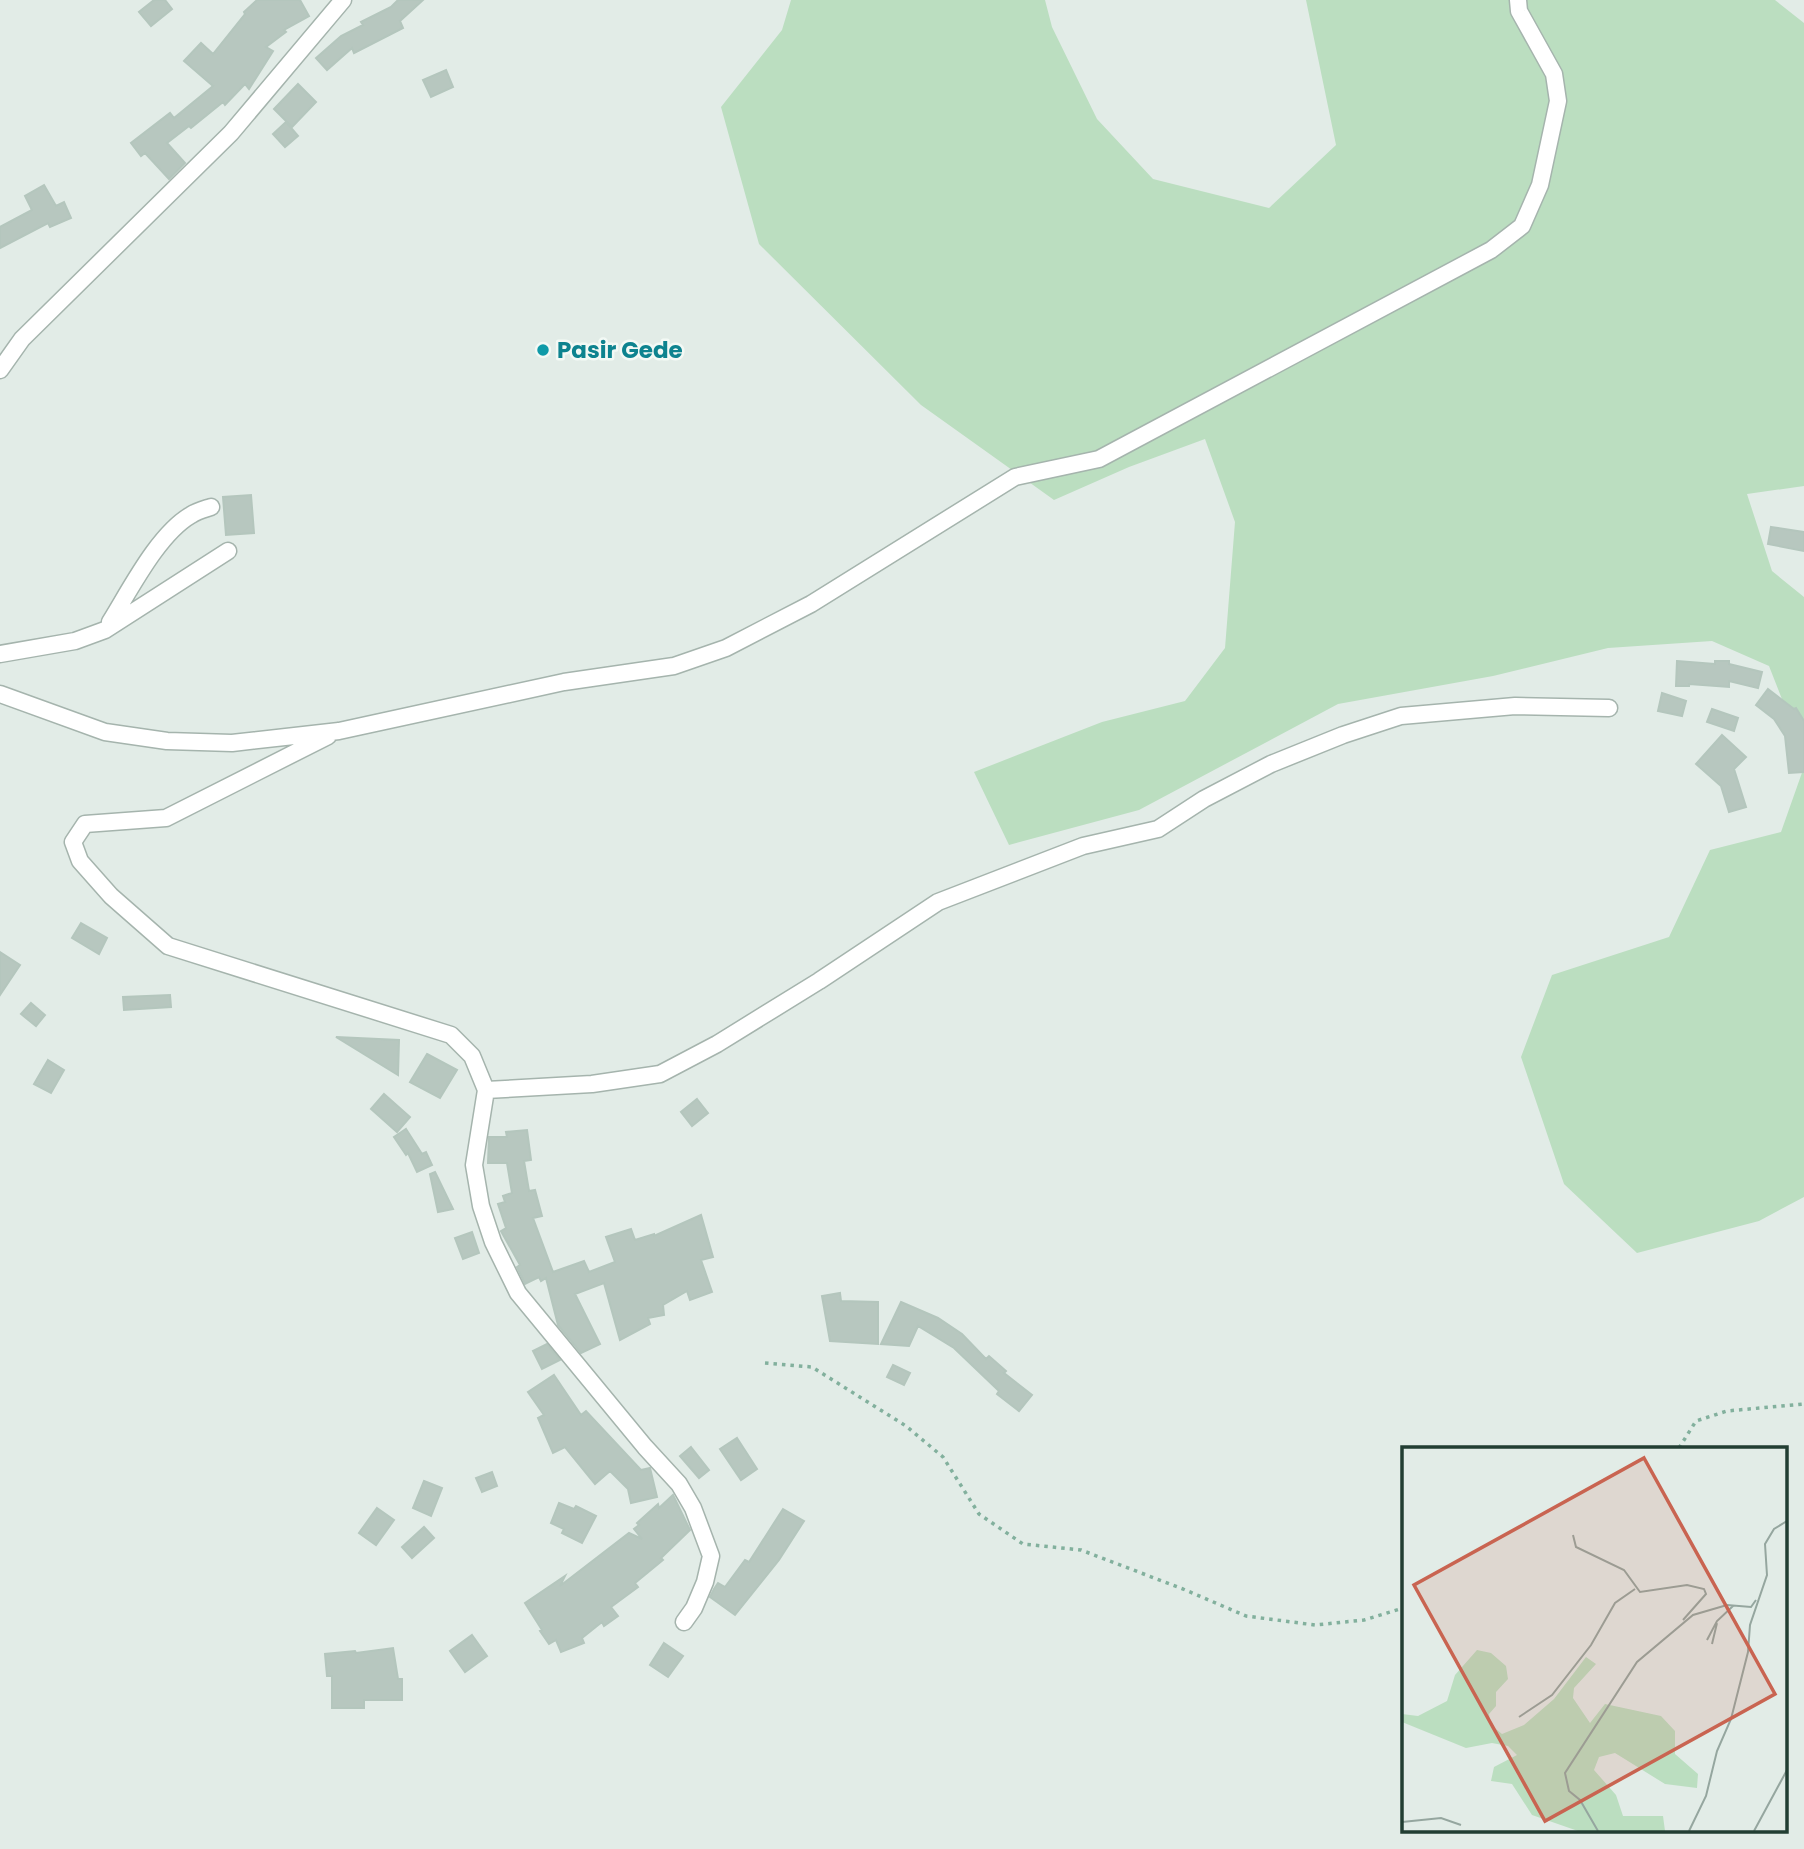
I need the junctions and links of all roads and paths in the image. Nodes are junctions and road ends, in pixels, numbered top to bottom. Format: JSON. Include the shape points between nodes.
{"nodes":[{"id":1,"x":343,"y":0,"type":"edge"},
{"id":2,"x":1518,"y":0,"type":"edge"},
{"id":3,"x":0,"y":370,"type":"edge"},
{"id":4,"x":212,"y":507,"type":"dead end"},
{"id":5,"x":228,"y":551,"type":"dead end"},
{"id":6,"x":105,"y":630,"type":"junction"},
{"id":7,"x":0,"y":654,"type":"edge"},
{"id":8,"x":0,"y":694,"type":"edge"},
{"id":9,"x":1609,"y":708,"type":"dead end"},
{"id":10,"x":339,"y":731,"type":"junction"},
{"id":11,"x":486,"y":1090,"type":"junction"},
{"id":12,"x":765,"y":1363,"type":"dead end"},
{"id":13,"x":1804,"y":1404,"type":"edge"},
{"id":14,"x":1680,"y":1447,"type":"edge"},
{"id":15,"x":1402,"y":1608,"type":"edge"},
{"id":16,"x":684,"y":1622,"type":"dead end"}],
"edges":[{"from":1,"to":3,"type":"street","via":[[231,133],[22,339]]},
{"from":2,"to":10,"type":"street","via":[[1518,11],[1554,74],[1558,101],[1540,185],[1522,226],[1491,250],[1099,458],[1015,477],[811,604],[726,648],[674,666],[564,682]]},
{"from":4,"to":6,"type":"street","via":[[192,514],[170,531]]},
{"from":5,"to":6,"type":"street"},
{"from":6,"to":7,"type":"street"},
{"from":8,"to":10,"type":"street","via":[[105,732],[167,741],[232,743]]},
{"from":9,"to":11,"type":"street","via":[[1515,706],[1401,716],[1343,735],[1271,764],[1203,799],[1158,829],[1083,846],[938,902],[717,1044],[660,1074]]},
{"from":10,"to":11,"type":"street","via":[[166,818],[85,824],[73,842],[80,861],[111,896],[168,946],[451,1035],[472,1056]]},
{"from":11,"to":16,"type":"street","via":[[474,1164],[493,1242],[518,1293],[679,1484],[705,1539],[710,1556],[705,1582]]},
{"from":12,"to":15,"type":"path","via":[[812,1367],[906,1426],[943,1457],[979,1514],[1023,1544],[1081,1550],[1246,1616],[1315,1625],[1364,1620]]},
{"from":13,"to":14,"type":"path","via":[[1727,1411],[1696,1421]]}]}
